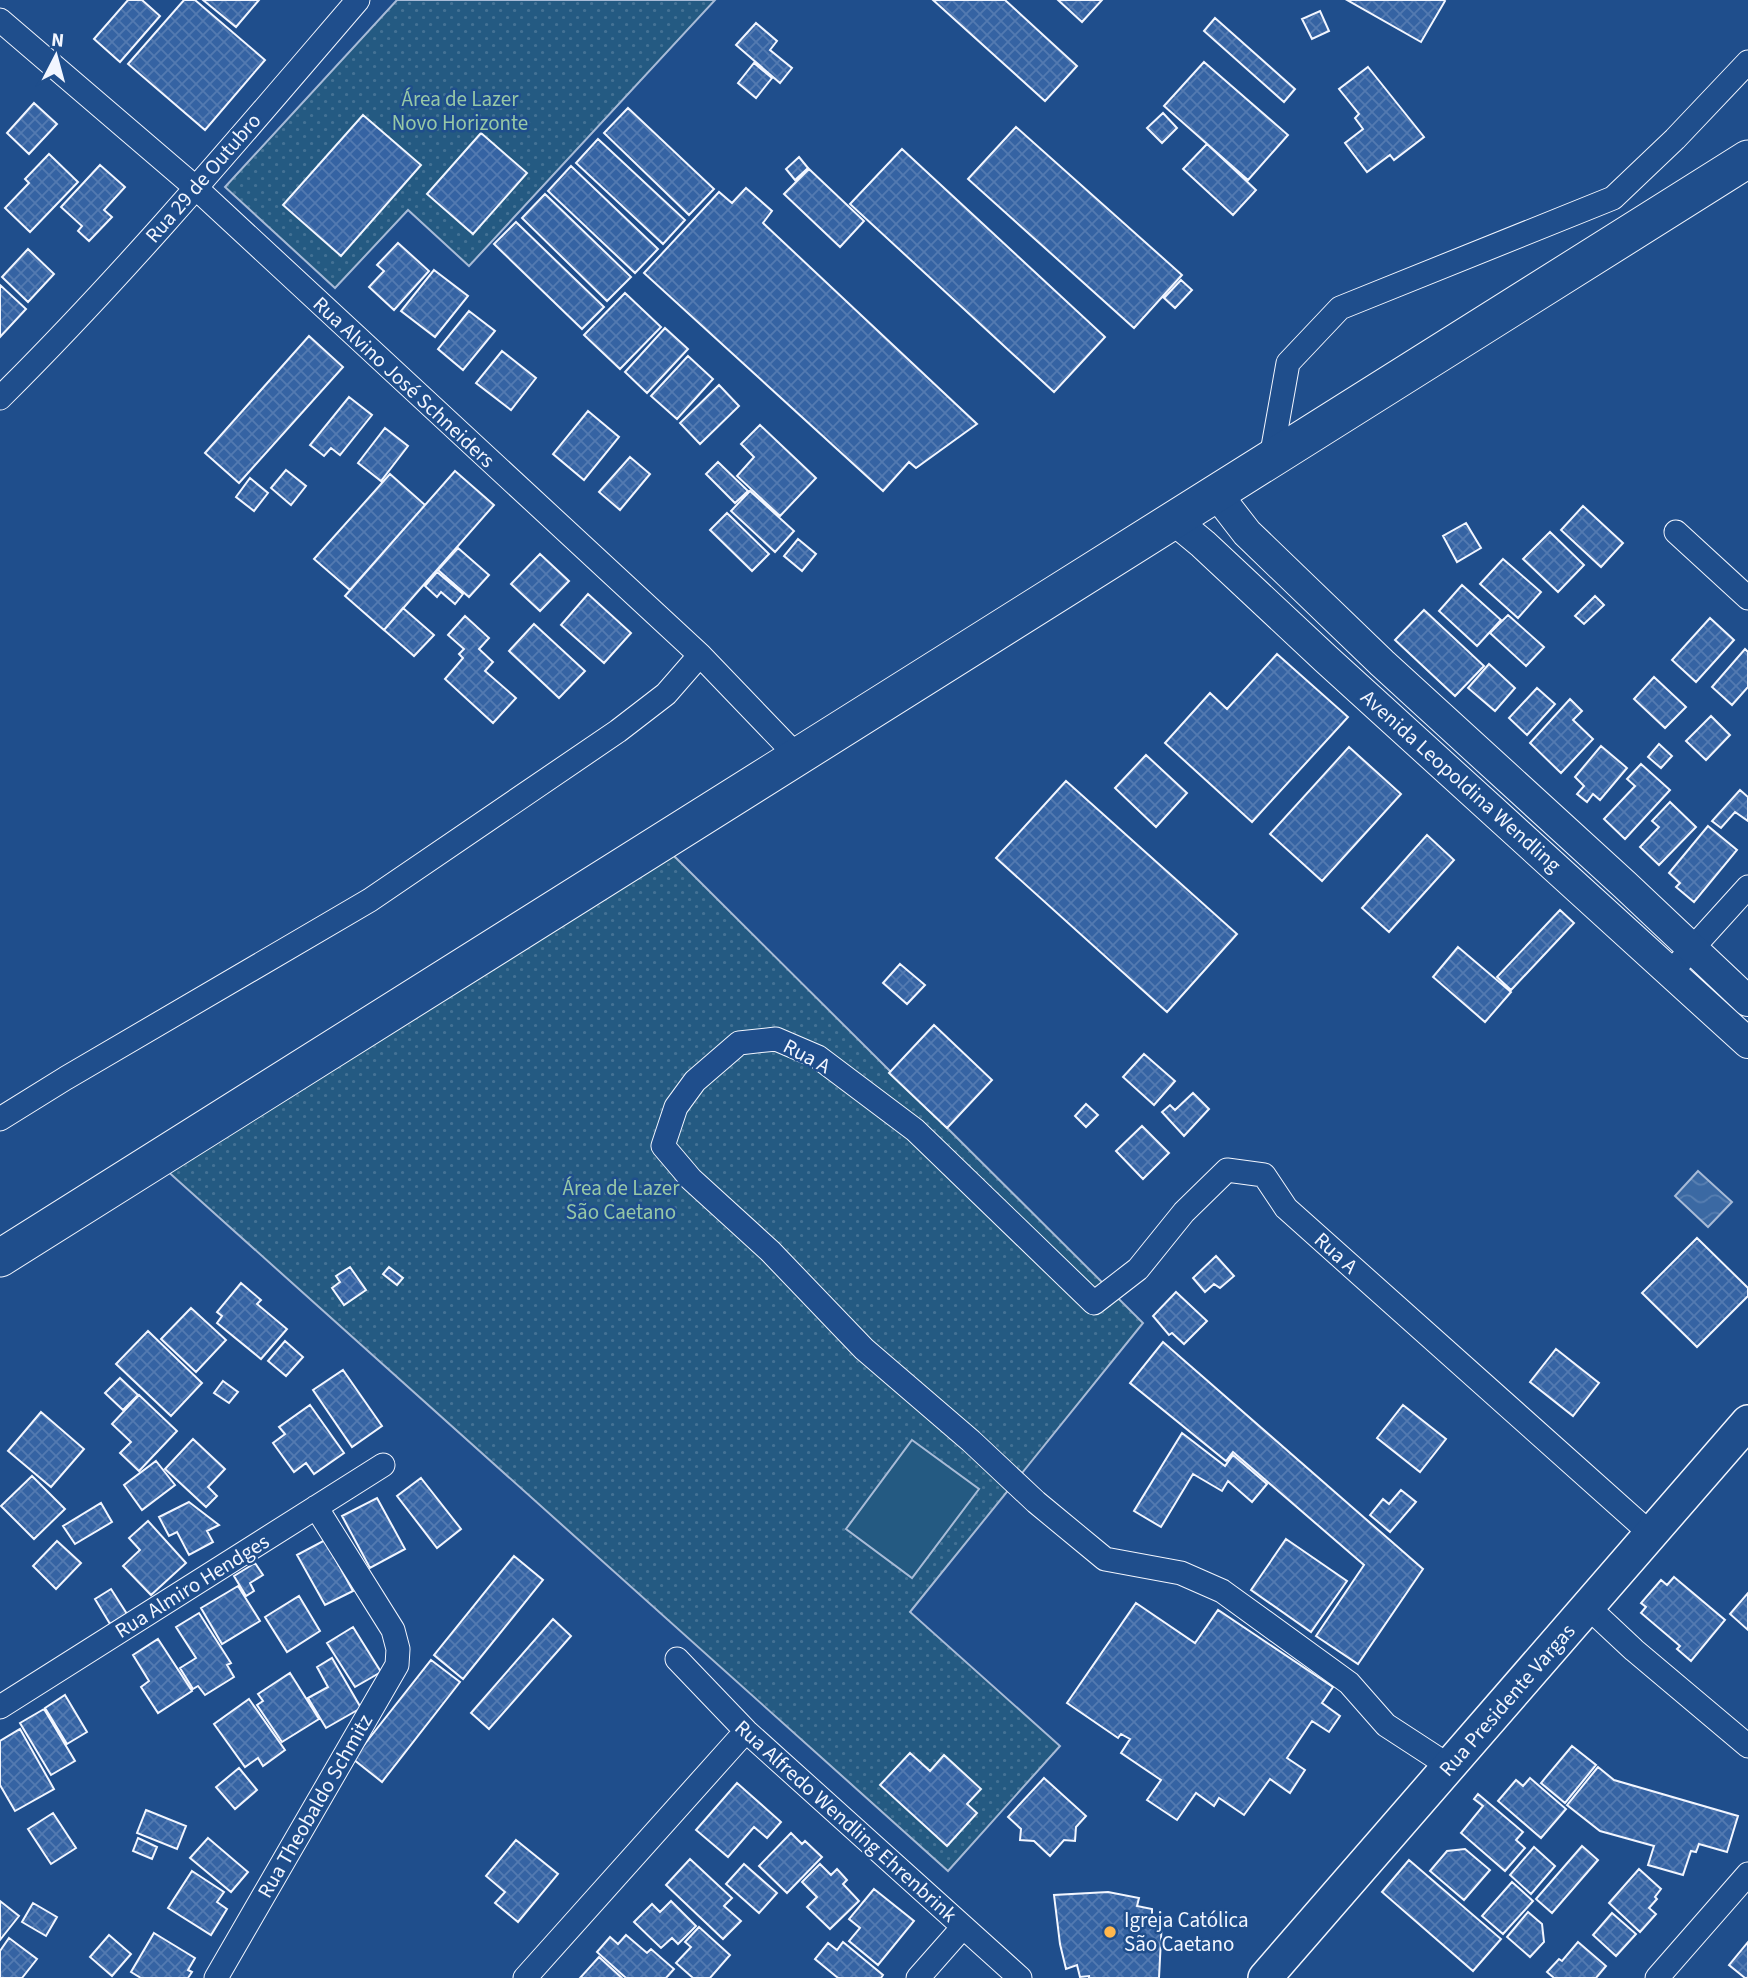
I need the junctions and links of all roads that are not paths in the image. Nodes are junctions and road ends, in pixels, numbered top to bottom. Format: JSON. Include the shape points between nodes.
{"nodes":[{"id":1,"x":358,"y":0,"type":"edge"},
{"id":2,"x":0,"y":20,"type":"edge"},
{"id":3,"x":1748,"y":62,"type":"edge"},
{"id":4,"x":1748,"y":159,"type":"edge"},
{"id":5,"x":196,"y":188,"type":"junction"},
{"id":6,"x":0,"y":398,"type":"edge"},
{"id":7,"x":1271,"y":458,"type":"junction"},
{"id":8,"x":1216,"y":493,"type":"junction"},
{"id":9,"x":1174,"y":520,"type":"junction"},
{"id":10,"x":1676,"y":532,"type":"dead end"},
{"id":11,"x":1748,"y":598,"type":"edge"},
{"id":12,"x":700,"y":655,"type":"junction"},
{"id":13,"x":797,"y":756,"type":"junction"},
{"id":14,"x":1748,"y":887,"type":"edge"},
{"id":15,"x":1691,"y":949,"type":"junction"},
{"id":16,"x":1670,"y":973,"type":"junction"},
{"id":17,"x":1748,"y":1000,"type":"edge"},
{"id":18,"x":1748,"y":1043,"type":"edge"},
{"id":19,"x":0,"y":1119,"type":"edge"},
{"id":20,"x":0,"y":1258,"type":"edge"},
{"id":21,"x":1748,"y":1422,"type":"edge"},
{"id":22,"x":383,"y":1465,"type":"dead end"},
{"id":23,"x":316,"y":1507,"type":"junction"},
{"id":24,"x":1651,"y":1534,"type":"junction"},
{"id":25,"x":1588,"y":1607,"type":"junction"},
{"id":26,"x":677,"y":1659,"type":"dead end"},
{"id":27,"x":0,"y":1706,"type":"edge"},
{"id":28,"x":746,"y":1731,"type":"junction"},
{"id":29,"x":1748,"y":1746,"type":"edge"},
{"id":30,"x":1449,"y":1766,"type":"junction"},
{"id":31,"x":1748,"y":1874,"type":"edge"},
{"id":32,"x":963,"y":1927,"type":"junction"},
{"id":33,"x":216,"y":1978,"type":"edge"},
{"id":34,"x":525,"y":1978,"type":"edge"},
{"id":35,"x":918,"y":1978,"type":"edge"},
{"id":36,"x":1020,"y":1978,"type":"edge"},
{"id":37,"x":1265,"y":1978,"type":"edge"},
{"id":38,"x":1657,"y":1978,"type":"edge"}],
"edges":[{"from":1,"to":5,"type":"street","name":"Rua 29 de Outubro"},
{"from":2,"to":5,"type":"street","name":"Rua Alvino José Schneiders"},
{"from":3,"to":7,"type":"street","via":[[1613,198],[1340,308],[1288,363]]},
{"from":4,"to":7,"type":"main road"},
{"from":5,"to":6,"type":"street","name":"Rua 29 de Outubro"},
{"from":5,"to":12,"type":"street","name":"Rua Alvino José Schneiders"},
{"from":7,"to":8,"type":"main road"},
{"from":8,"to":9,"type":"main road"},
{"from":8,"to":15,"type":"street","name":"Avenida Leopoldina Wendling","via":[[1247,533],[1382,663]]},
{"from":9,"to":13,"type":"main road"},
{"from":9,"to":16,"type":"street","name":"Avenida Leopoldina Wendling"},
{"from":10,"to":11,"type":"street"},
{"from":12,"to":13,"type":"street","name":"Rua Alvino José Schneiders"},
{"from":12,"to":19,"type":"street","via":[[666,694],[618,731],[370,900]]},
{"from":13,"to":20,"type":"main road"},
{"from":14,"to":15,"type":"street"},
{"from":15,"to":16,"type":"street"},
{"from":15,"to":17,"type":"street","name":"Avenida Leopoldina Wendling"},
{"from":16,"to":18,"type":"street","name":"Avenida Leopoldina Wendling"},
{"from":21,"to":24,"type":"main road","name":"Rua Presidente Vargas"},
{"from":22,"to":23,"type":"street","name":"Rua Almiro Hendges"},
{"from":23,"to":27,"type":"street","name":"Rua Almiro Hendges"},
{"from":23,"to":33,"type":"street","name":"Rua Theobaldo Schmitz","via":[[393,1630],[397,1665]]},
{"from":24,"to":25,"type":"main road","name":"Rua Presidente Vargas"},
{"from":24,"to":30,"type":"street","name":"Rua A","via":[[1286,1208],[1264,1175],[1227,1170],[1184,1212],[1138,1269],[1094,1303],[915,1129],[818,1057],[776,1039],[738,1043],[695,1081],[676,1107],[663,1146],[864,1349],[1105,1559],[1181,1573],[1222,1591],[1349,1683],[1386,1725]]},
{"from":25,"to":29,"type":"street"},
{"from":25,"to":30,"type":"main road","name":"Rua Presidente Vargas"},
{"from":26,"to":28,"type":"street","name":"Rua Alfredo Wendling Ehrenbrink"},
{"from":28,"to":32,"type":"street","name":"Rua Alfredo Wendling Ehrenbrink"},
{"from":28,"to":34,"type":"street"},
{"from":30,"to":37,"type":"main road","name":"Rua Presidente Vargas"},
{"from":31,"to":38,"type":"street"},
{"from":32,"to":35,"type":"street"},
{"from":32,"to":36,"type":"street","name":"Rua Alfredo Wendling Ehrenbrink"}]}
